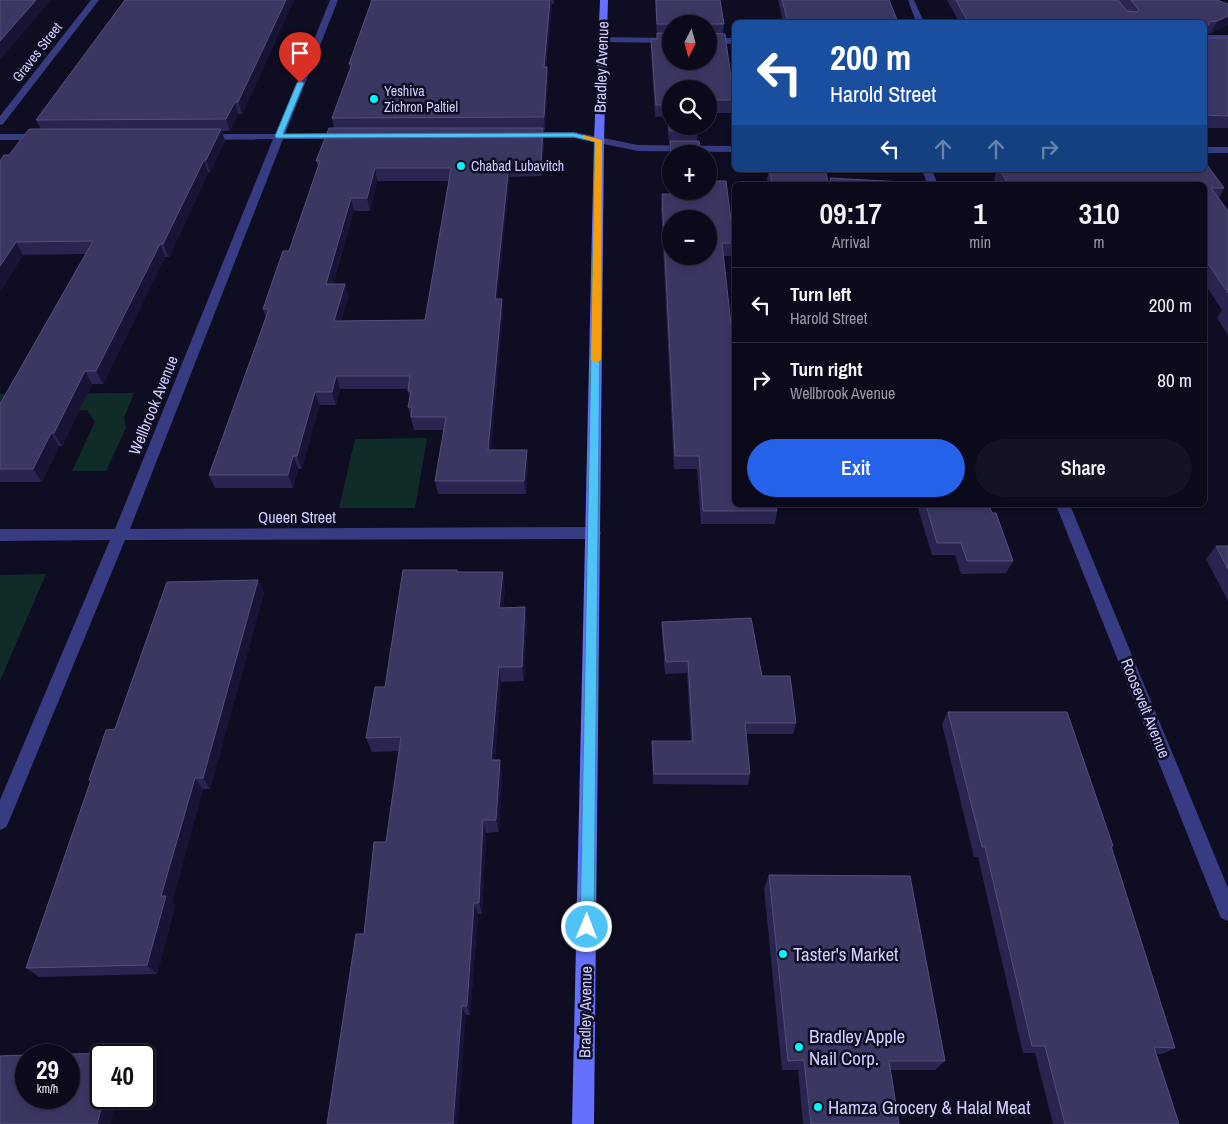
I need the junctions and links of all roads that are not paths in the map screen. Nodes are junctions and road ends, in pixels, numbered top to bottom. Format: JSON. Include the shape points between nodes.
{"nodes":[{"id":1,"x":95,"y":0,"type":"edge"},
{"id":2,"x":334,"y":0,"type":"edge"},
{"id":3,"x":604,"y":0,"type":"edge"},
{"id":4,"x":911,"y":1,"type":"edge"},
{"id":5,"x":919,"y":20,"type":"edge"},
{"id":6,"x":1207,"y":38,"type":"edge"},
{"id":7,"x":1228,"y":38,"type":"edge"},
{"id":8,"x":603,"y":40,"type":"junction"},
{"id":9,"x":662,"y":41,"type":"edge"},
{"id":10,"x":718,"y":41,"type":"edge"},
{"id":11,"x":732,"y":42,"type":"edge"},
{"id":12,"x":0,"y":122,"type":"edge"},
{"id":13,"x":515,"y":135,"type":"edge"},
{"id":14,"x":279,"y":136,"type":"junction"},
{"id":15,"x":358,"y":136,"type":"edge"},
{"id":16,"x":0,"y":137,"type":"edge"},
{"id":17,"x":50,"y":137,"type":"edge"},
{"id":18,"x":189,"y":137,"type":"edge"},
{"id":19,"x":598,"y":140,"type":"junction"},
{"id":20,"x":732,"y":148,"type":"edge"},
{"id":21,"x":1207,"y":150,"type":"edge"},
{"id":22,"x":1224,"y":150,"type":"edge"},
{"id":23,"x":1228,"y":161,"type":"edge"},
{"id":24,"x":1064,"y":507,"type":"edge"},
{"id":25,"x":594,"y":533,"type":"junction"},
{"id":26,"x":0,"y":535,"type":"edge"},
{"id":27,"x":120,"y":535,"type":"junction"},
{"id":28,"x":0,"y":821,"type":"edge"},
{"id":29,"x":1228,"y":911,"type":"edge"},
{"id":30,"x":583,"y":1124,"type":"edge"}],
"edges":[{"from":1,"to":12,"type":"street","name":"Graves Street"},
{"from":2,"to":14,"type":"street","name":"Wellbrook Avenue"},
{"from":3,"to":8,"type":"street","name":"Bradley Avenue"},
{"from":4,"to":5,"type":"street"},
{"from":6,"to":7,"type":"street"},
{"from":8,"to":9,"type":"street"},
{"from":8,"to":19,"type":"street","name":"Bradley Avenue"},
{"from":10,"to":11,"type":"street"},
{"from":13,"to":19,"type":"street","via":[[574,135]]},
{"from":14,"to":15,"type":"street"},
{"from":14,"to":18,"type":"street"},
{"from":14,"to":27,"type":"street","name":"Wellbrook Avenue"},
{"from":16,"to":17,"type":"street"},
{"from":19,"to":20,"type":"street","via":[[638,148]]},
{"from":19,"to":25,"type":"street","name":"Bradley Avenue"},
{"from":21,"to":22,"type":"street"},
{"from":22,"to":23,"type":"street"},
{"from":24,"to":29,"type":"street","name":"Roosevelt Avenue"},
{"from":25,"to":27,"type":"street","name":"Queen Street"},
{"from":25,"to":30,"type":"street","name":"Bradley Avenue"},
{"from":26,"to":27,"type":"street","name":"Queen Street"},
{"from":27,"to":28,"type":"street","name":"Wellbrook Avenue"}]}
